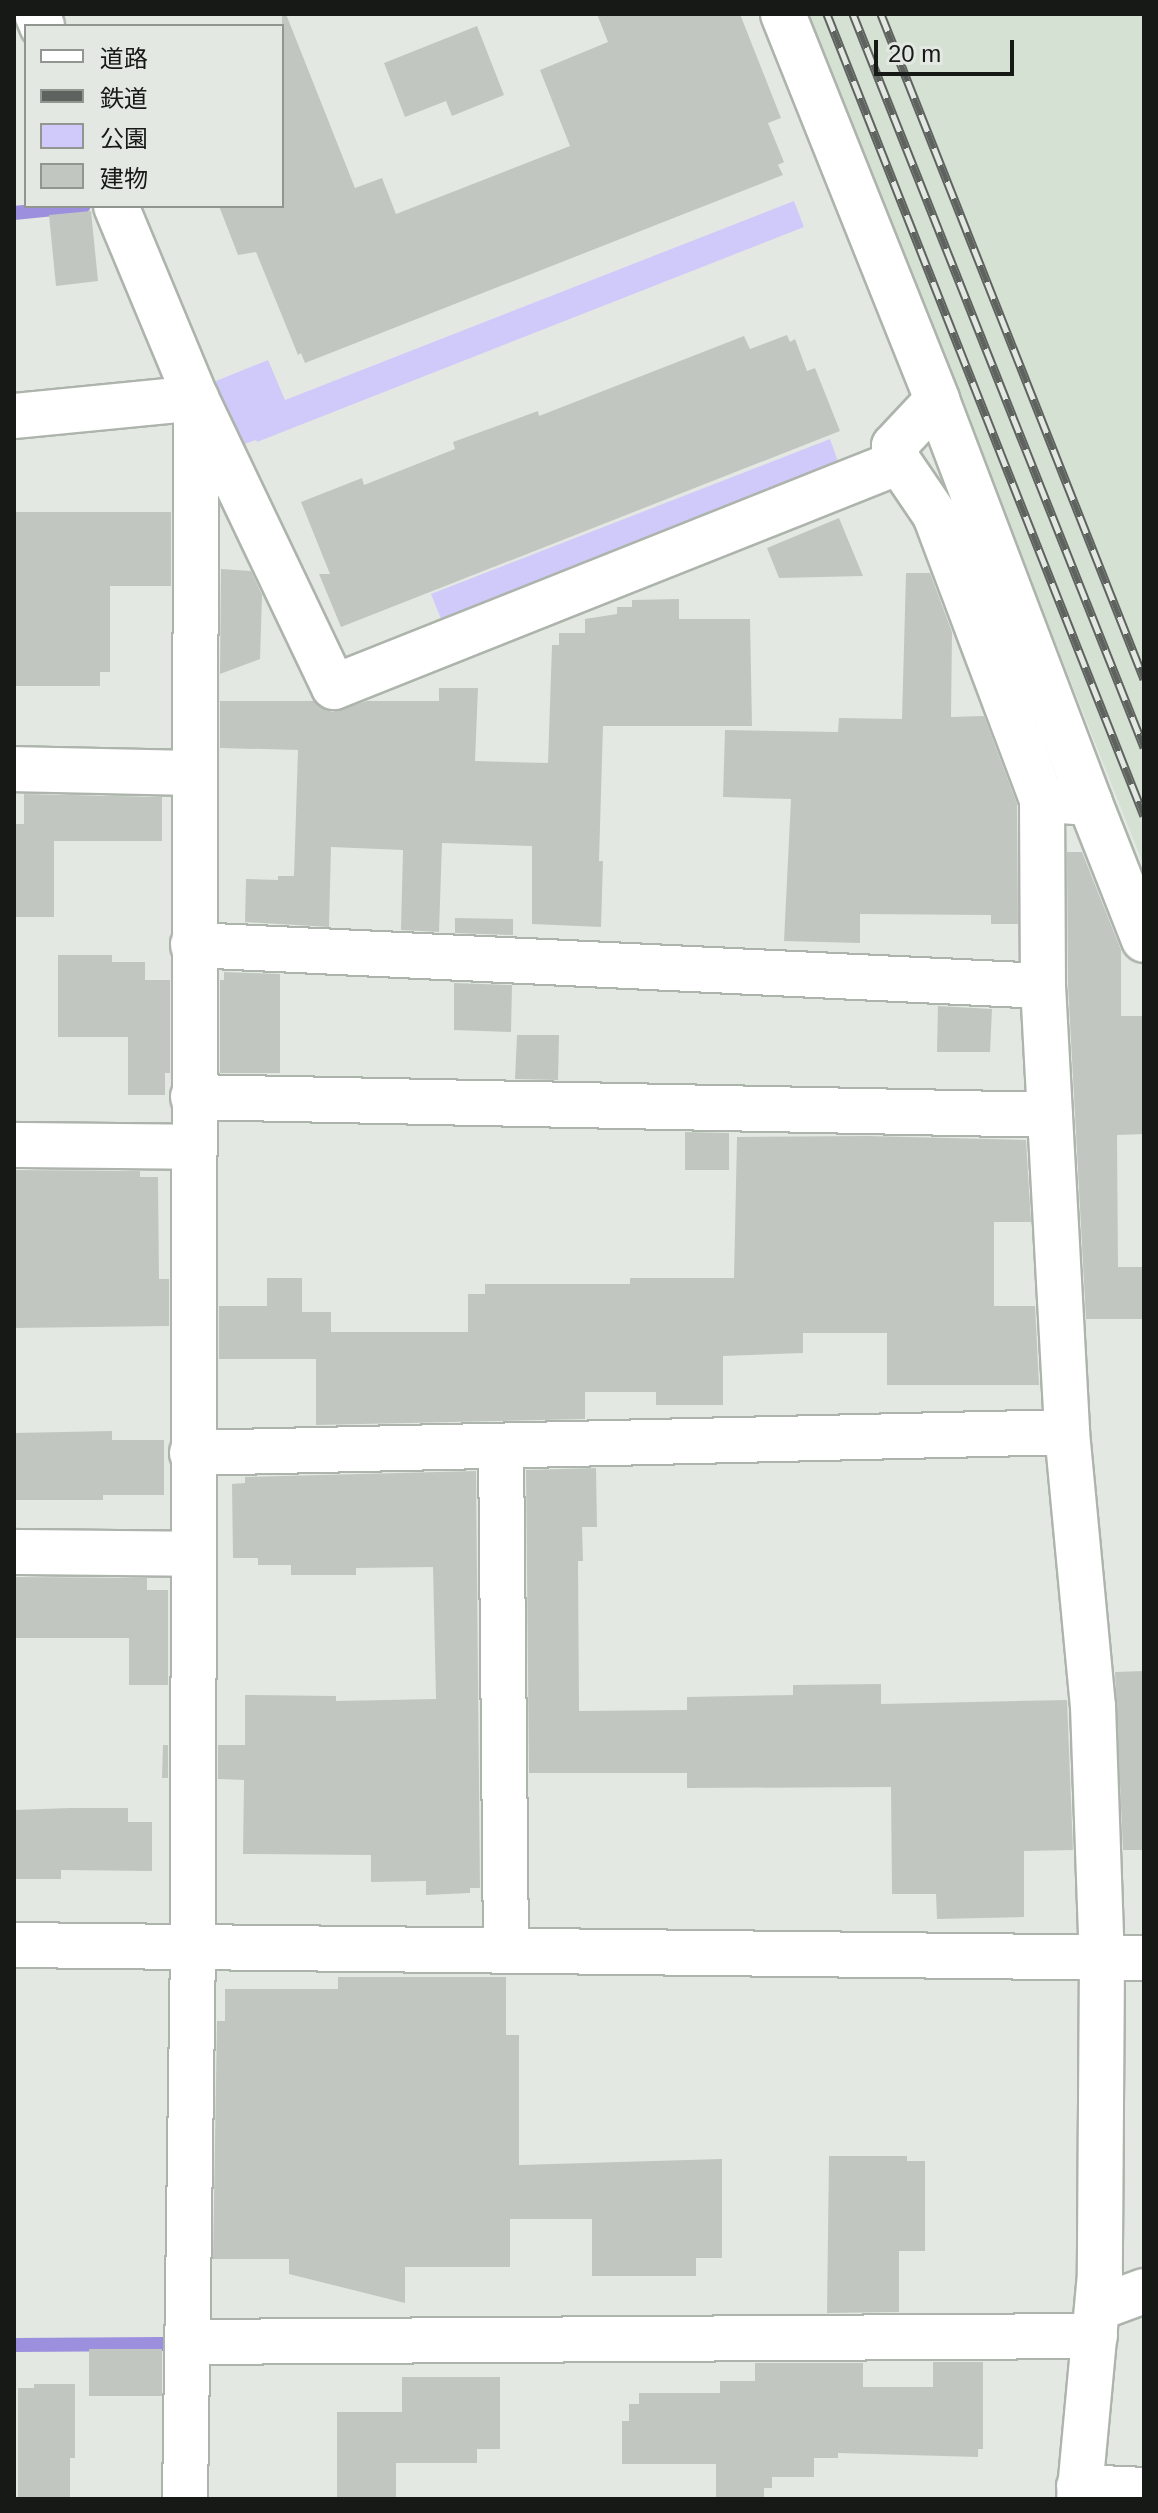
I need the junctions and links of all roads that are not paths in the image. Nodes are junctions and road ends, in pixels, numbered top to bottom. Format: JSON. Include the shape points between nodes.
{"nodes":[{"id":1,"x":783,"y":14,"type":"edge"},
{"id":2,"x":117,"y":208,"type":"edge"},
{"id":3,"x":196,"y":398,"type":"junction"},
{"id":4,"x":937,"y":400,"type":"junction"},
{"id":5,"x":14,"y":416,"type":"edge"},
{"id":6,"x":899,"y":462,"type":"junction"},
{"id":7,"x":14,"y":769,"type":"edge"},
{"id":8,"x":194,"y":773,"type":"junction"},
{"id":9,"x":1042,"y":799,"type":"junction"},
{"id":10,"x":1090,"y":803,"type":"junction"},
{"id":11,"x":1144,"y":940,"type":"edge"},
{"id":12,"x":193,"y":945,"type":"junction"},
{"id":13,"x":1043,"y":986,"type":"junction"},
{"id":14,"x":193,"y":1097,"type":"junction"},
{"id":15,"x":1050,"y":1115,"type":"junction"},
{"id":16,"x":14,"y":1145,"type":"edge"},
{"id":17,"x":192,"y":1147,"type":"junction"},
{"id":18,"x":1067,"y":1432,"type":"junction"},
{"id":19,"x":501,"y":1446,"type":"junction"},
{"id":20,"x":192,"y":1453,"type":"junction"},
{"id":21,"x":14,"y":1552,"type":"edge"},
{"id":22,"x":192,"y":1554,"type":"junction"},
{"id":23,"x":14,"y":1945,"type":"edge"},
{"id":24,"x":193,"y":1947,"type":"junction"},
{"id":25,"x":506,"y":1951,"type":"junction"},
{"id":26,"x":1123,"y":1959,"type":"edge"},
{"id":27,"x":1144,"y":2291,"type":"edge"},
{"id":28,"x":1096,"y":2322,"type":"junction"},
{"id":29,"x":187,"y":2342,"type":"junction"},
{"id":30,"x":1144,"y":2490,"type":"edge"},
{"id":31,"x":1079,"y":2493,"type":"edge"},
{"id":32,"x":185,"y":2499,"type":"edge"}],
"edges":[{"from":1,"to":4,"type":"street"},
{"from":2,"to":3,"type":"street"},
{"from":3,"to":5,"type":"street"},
{"from":3,"to":6,"type":"street","via":[[334,687]]},
{"from":3,"to":8,"type":"street"},
{"from":4,"to":6,"type":"street","via":[[894,446]]},
{"from":4,"to":10,"type":"street"},
{"from":6,"to":9,"type":"street","via":[[935,515]]},
{"from":7,"to":8,"type":"street"},
{"from":8,"to":12,"type":"street"},
{"from":9,"to":10,"type":"street"},
{"from":9,"to":13,"type":"street"},
{"from":10,"to":11,"type":"street"},
{"from":12,"to":13,"type":"street"},
{"from":12,"to":14,"type":"street"},
{"from":13,"to":15,"type":"street"},
{"from":14,"to":15,"type":"street"},
{"from":14,"to":17,"type":"street"},
{"from":15,"to":18,"type":"street"},
{"from":16,"to":17,"type":"street"},
{"from":17,"to":20,"type":"street"},
{"from":18,"to":19,"type":"street"},
{"from":18,"to":26,"type":"street"},
{"from":19,"to":20,"type":"street"},
{"from":19,"to":25,"type":"street"},
{"from":20,"to":22,"type":"street"},
{"from":21,"to":22,"type":"street"},
{"from":22,"to":24,"type":"street"},
{"from":23,"to":24,"type":"street"},
{"from":24,"to":25,"type":"street"},
{"from":24,"to":29,"type":"street"},
{"from":25,"to":26,"type":"street"},
{"from":26,"to":28,"type":"street"},
{"from":27,"to":28,"type":"street"},
{"from":28,"to":29,"type":"street"},
{"from":28,"to":31,"type":"street"},
{"from":29,"to":32,"type":"street"},
{"from":30,"to":31,"type":"street"}]}
